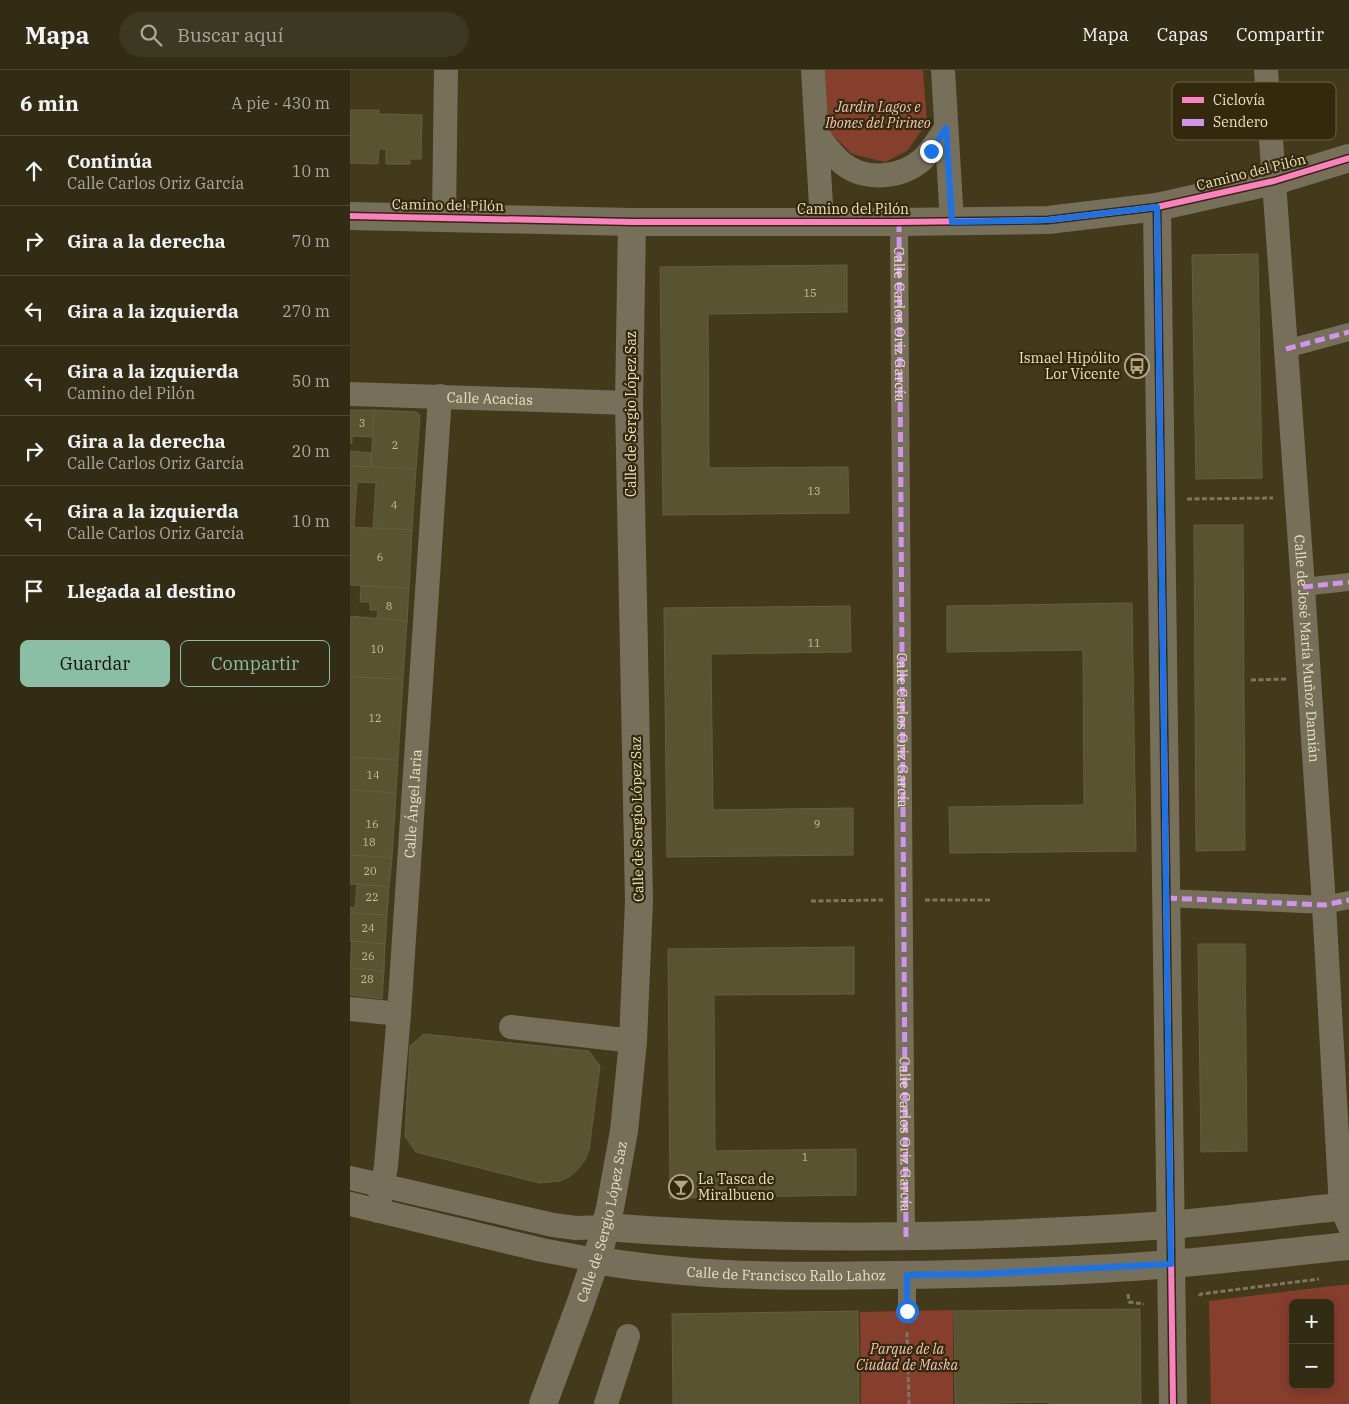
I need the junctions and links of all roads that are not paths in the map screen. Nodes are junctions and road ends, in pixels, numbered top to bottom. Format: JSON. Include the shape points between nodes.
{"nodes":[{"id":1,"x":446,"y":70,"type":"edge"},
{"id":2,"x":813,"y":70,"type":"edge"},
{"id":3,"x":943,"y":70,"type":"edge"},
{"id":4,"x":946,"y":128,"type":"junction"},
{"id":5,"x":817,"y":134,"type":"junction"},
{"id":6,"x":1271,"y":140,"type":"edge"},
{"id":7,"x":1349,"y":158,"type":"edge"},
{"id":8,"x":1274,"y":181,"type":"junction"},
{"id":9,"x":1157,"y":207,"type":"junction"},
{"id":10,"x":350,"y":216,"type":"edge"},
{"id":11,"x":444,"y":218,"type":"junction"},
{"id":12,"x":632,"y":222,"type":"junction"},
{"id":13,"x":822,"y":222,"type":"junction"},
{"id":14,"x":899,"y":222,"type":"junction"},
{"id":15,"x":952,"y":222,"type":"junction"},
{"id":16,"x":1349,"y":332,"type":"edge"},
{"id":17,"x":1286,"y":349,"type":"junction"},
{"id":18,"x":350,"y":394,"type":"edge"},
{"id":19,"x":440,"y":396,"type":"junction"},
{"id":20,"x":629,"y":403,"type":"junction"},
{"id":21,"x":1349,"y":582,"type":"edge"},
{"id":22,"x":1303,"y":587,"type":"junction"},
{"id":23,"x":1167,"y":898,"type":"junction"},
{"id":24,"x":1349,"y":900,"type":"edge"},
{"id":25,"x":1324,"y":905,"type":"junction"},
{"id":26,"x":350,"y":1010,"type":"edge"},
{"id":27,"x":399,"y":1014,"type":"junction"},
{"id":28,"x":511,"y":1027,"type":"dead end"},
{"id":29,"x":633,"y":1041,"type":"junction"},
{"id":30,"x":350,"y":1178,"type":"edge"},
{"id":31,"x":383,"y":1187,"type":"junction"},
{"id":32,"x":350,"y":1204,"type":"edge"},
{"id":33,"x":378,"y":1211,"type":"junction"},
{"id":34,"x":1346,"y":1213,"type":"edge"},
{"id":35,"x":1170,"y":1224,"type":"junction"},
{"id":36,"x":605,"y":1227,"type":"junction"},
{"id":37,"x":906,"y":1237,"type":"junction"},
{"id":38,"x":1349,"y":1246,"type":"edge"},
{"id":39,"x":595,"y":1260,"type":"junction"},
{"id":40,"x":1171,"y":1264,"type":"junction"},
{"id":41,"x":907,"y":1275,"type":"junction"},
{"id":42,"x":907,"y":1311,"type":"road end"},
{"id":43,"x":628,"y":1336,"type":"dead end"},
{"id":44,"x":543,"y":1404,"type":"edge"},
{"id":45,"x":606,"y":1404,"type":"edge"},
{"id":46,"x":1172,"y":1404,"type":"edge"}],
"edges":[{"from":1,"to":11,"type":"street"},
{"from":2,"to":5,"type":"street"},
{"from":3,"to":4,"type":"street"},
{"from":4,"to":5,"type":"street","via":[[931,151],[908,170],[876,176],[843,164]]},
{"from":4,"to":15,"type":"street"},
{"from":5,"to":13,"type":"street"},
{"from":6,"to":8,"type":"street","name":"Calle de José María Muñoz Damián"},
{"from":7,"to":8,"type":"street","name":"Camino del Pilón"},
{"from":8,"to":9,"type":"street","name":"Camino del Pilón"},
{"from":8,"to":17,"type":"street","name":"Calle de José María Muñoz Damián"},
{"from":9,"to":15,"type":"street","name":"Camino del Pilón","via":[[1048,220]]},
{"from":9,"to":23,"type":"street"},
{"from":10,"to":11,"type":"street","name":"Camino del Pilón"},
{"from":11,"to":12,"type":"street","name":"Camino del Pilón"},
{"from":12,"to":13,"type":"street","name":"Camino del Pilón"},
{"from":12,"to":20,"type":"street","name":"Calle de Sergio López Saz"},
{"from":13,"to":14,"type":"street","name":"Camino del Pilón"},
{"from":14,"to":15,"type":"street","name":"Camino del Pilón"},
{"from":14,"to":37,"type":"street","name":"Calle Carlos Oriz García"},
{"from":16,"to":17,"type":"street"},
{"from":17,"to":22,"type":"street","name":"Calle de José María Muñoz Damián"},
{"from":18,"to":19,"type":"street","name":"Calle Acacias"},
{"from":19,"to":20,"type":"street","name":"Calle Acacias"},
{"from":19,"to":27,"type":"street","name":"Calle Ángel Jaria"},
{"from":20,"to":29,"type":"street","name":"Calle de Sergio López Saz","via":[[639,901]]},
{"from":21,"to":22,"type":"street"},
{"from":22,"to":25,"type":"street","name":"Calle de José María Muñoz Damián"},
{"from":23,"to":25,"type":"street"},
{"from":23,"to":35,"type":"street"},
{"from":24,"to":25,"type":"street"},
{"from":25,"to":34,"type":"street","name":"Calle de José María Muñoz Damián"},
{"from":26,"to":27,"type":"street"},
{"from":27,"to":31,"type":"street","name":"Calle Ángel Jaria"},
{"from":28,"to":29,"type":"street"},
{"from":29,"to":36,"type":"street","name":"Calle de Sergio López Saz","via":[[624,1130]]},
{"from":30,"to":31,"type":"street"},
{"from":31,"to":33,"type":"street","name":"Calle Ángel Jaria"},
{"from":31,"to":36,"type":"street","via":[[553,1225]]},
{"from":32,"to":33,"type":"street","name":"Calle de Francisco Rallo Lahoz"},
{"from":33,"to":39,"type":"street","name":"Calle de Francisco Rallo Lahoz"},
{"from":34,"to":35,"type":"street"},
{"from":35,"to":37,"type":"street"},
{"from":35,"to":40,"type":"street"},
{"from":36,"to":37,"type":"street","via":[[732,1235]]},
{"from":36,"to":39,"type":"street","name":"Calle de Sergio López Saz"},
{"from":38,"to":40,"type":"street","name":"Calle de Francisco Rallo Lahoz"},
{"from":39,"to":41,"type":"street","name":"Calle de Francisco Rallo Lahoz","via":[[733,1274]]},
{"from":39,"to":44,"type":"street","name":"Calle de Sergio López Saz"},
{"from":40,"to":41,"type":"street","name":"Calle de Francisco Rallo Lahoz"},
{"from":40,"to":46,"type":"street"},
{"from":41,"to":42,"type":"street"},
{"from":43,"to":45,"type":"street"}]}
